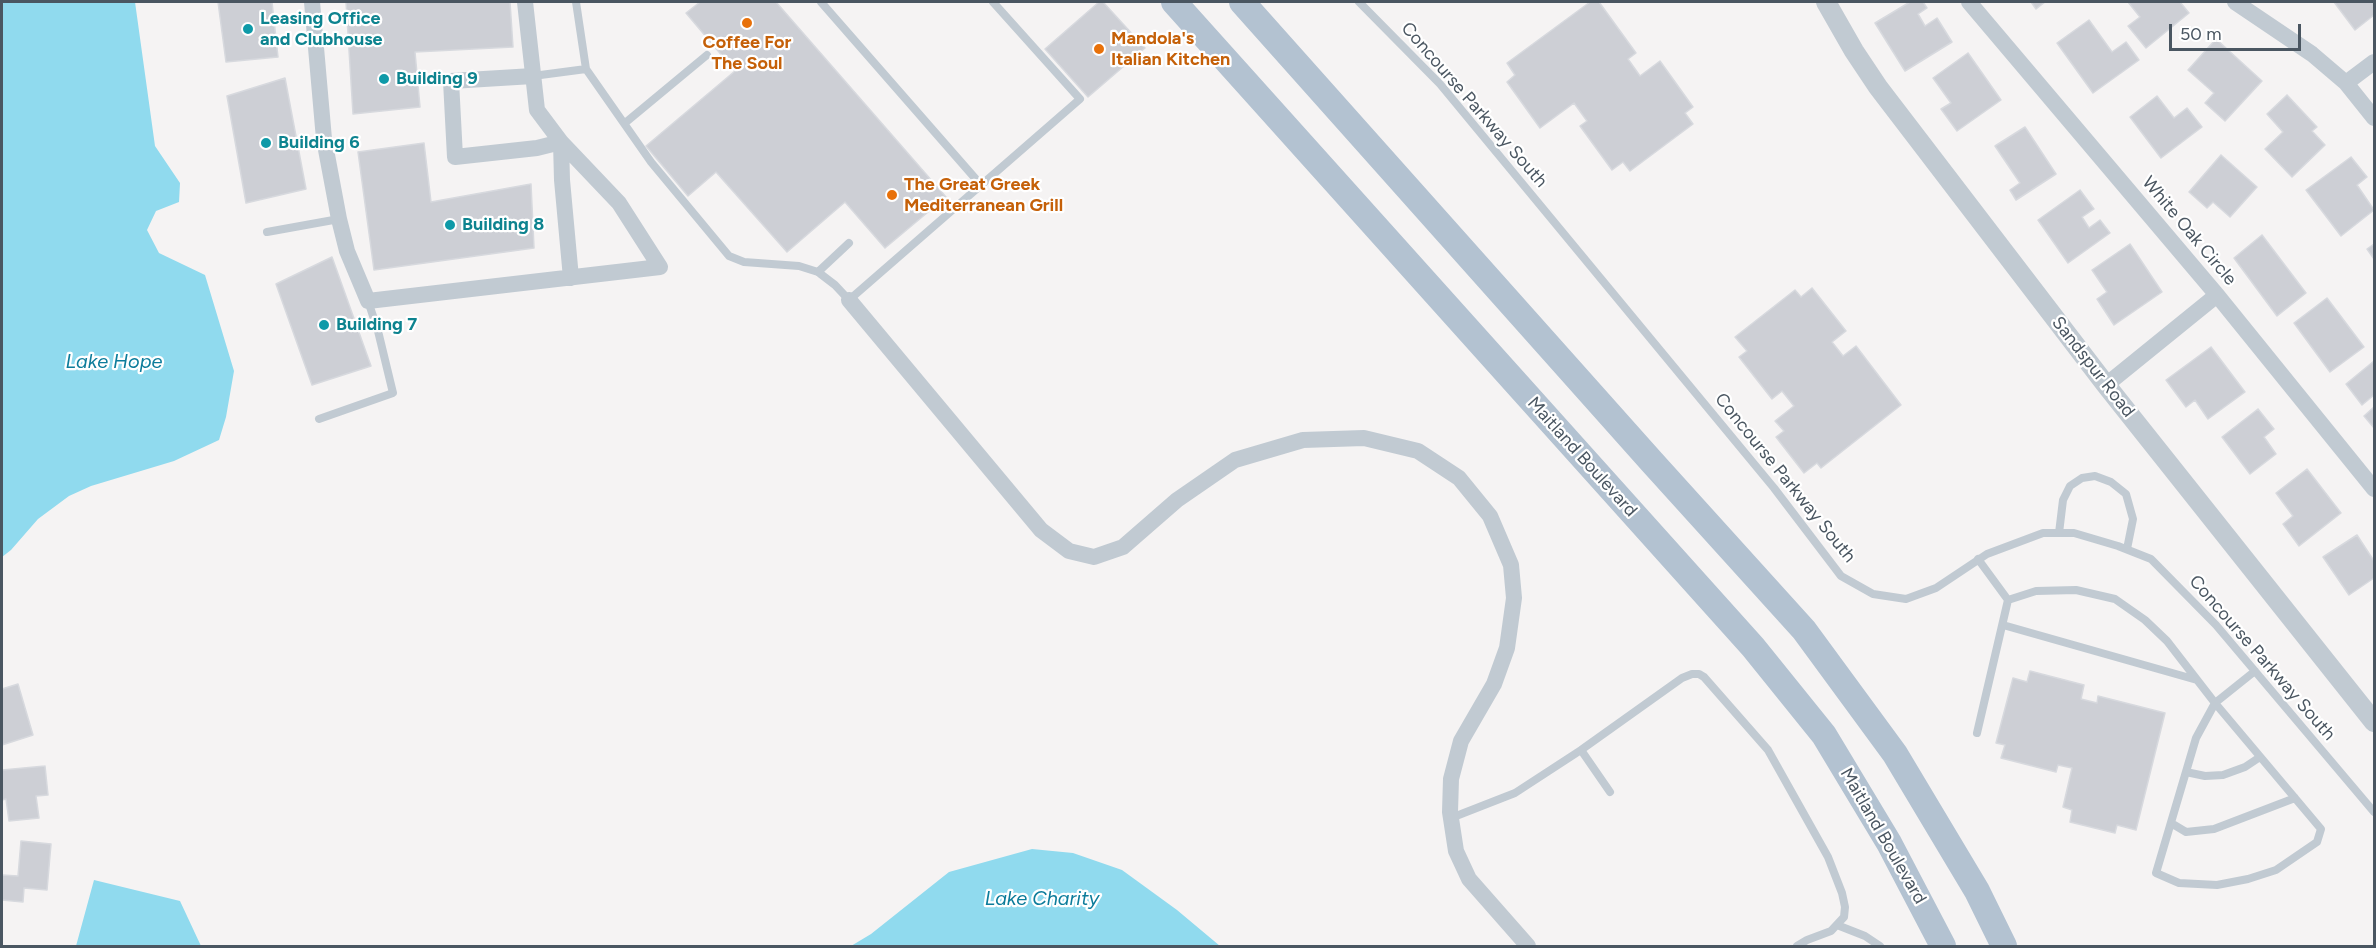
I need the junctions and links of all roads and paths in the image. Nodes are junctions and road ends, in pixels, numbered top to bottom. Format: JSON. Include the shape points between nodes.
{"nodes":[{"id":1,"x":312,"y":2,"type":"edge"},
{"id":2,"x":525,"y":2,"type":"edge"},
{"id":3,"x":576,"y":2,"type":"edge"},
{"id":4,"x":821,"y":2,"type":"edge"},
{"id":5,"x":993,"y":2,"type":"edge"},
{"id":6,"x":1174,"y":2,"type":"edge"},
{"id":7,"x":1242,"y":2,"type":"edge"},
{"id":8,"x":1359,"y":2,"type":"edge"},
{"id":9,"x":1826,"y":2,"type":"edge"},
{"id":10,"x":1969,"y":2,"type":"edge"},
{"id":11,"x":2235,"y":2,"type":"edge"},
{"id":12,"x":707,"y":54,"type":"dead end"},
{"id":13,"x":2374,"y":62,"type":"edge"},
{"id":14,"x":586,"y":69,"type":"junction"},
{"id":15,"x":533,"y":76,"type":"junction"},
{"id":16,"x":2346,"y":84,"type":"junction"},
{"id":17,"x":2374,"y":118,"type":"edge"},
{"id":18,"x":625,"y":123,"type":"junction"},
{"id":19,"x":561,"y":142,"type":"junction"},
{"id":20,"x":981,"y":185,"type":"junction"},
{"id":21,"x":339,"y":219,"type":"junction"},
{"id":22,"x":267,"y":232,"type":"dead end"},
{"id":23,"x":849,"y":243,"type":"dead end"},
{"id":24,"x":818,"y":272,"type":"junction"},
{"id":25,"x":571,"y":278,"type":"junction"},
{"id":26,"x":2217,"y":295,"type":"junction"},
{"id":27,"x":849,"y":300,"type":"junction"},
{"id":28,"x":368,"y":301,"type":"junction"},
{"id":29,"x":2106,"y":385,"type":"junction"},
{"id":30,"x":319,"y":419,"type":"dead end"},
{"id":31,"x":2374,"y":489,"type":"edge"},
{"id":32,"x":2059,"y":533,"type":"junction"},
{"id":33,"x":2127,"y":549,"type":"junction"},
{"id":34,"x":1978,"y":560,"type":"junction"},
{"id":35,"x":2008,"y":600,"type":"junction"},
{"id":36,"x":2003,"y":625,"type":"junction"},
{"id":37,"x":2255,"y":671,"type":"junction"},
{"id":38,"x":2197,"y":681,"type":"junction"},
{"id":39,"x":2215,"y":703,"type":"junction"},
{"id":40,"x":2374,"y":722,"type":"edge"},
{"id":41,"x":1977,"y":733,"type":"dead end"},
{"id":42,"x":1581,"y":750,"type":"junction"},
{"id":43,"x":2260,"y":757,"type":"junction"},
{"id":44,"x":2186,"y":772,"type":"junction"},
{"id":45,"x":1610,"y":792,"type":"dead end"},
{"id":46,"x":2295,"y":798,"type":"junction"},
{"id":47,"x":2374,"y":812,"type":"edge"},
{"id":48,"x":1451,"y":818,"type":"junction"},
{"id":49,"x":2170,"y":824,"type":"junction"},
{"id":50,"x":1837,"y":925,"type":"junction"},
{"id":51,"x":1528,"y":946,"type":"edge"},
{"id":52,"x":1797,"y":946,"type":"edge"},
{"id":53,"x":1880,"y":946,"type":"edge"},
{"id":54,"x":1943,"y":946,"type":"edge"},
{"id":55,"x":2004,"y":946,"type":"edge"}],
"edges":[{"from":1,"to":21,"type":"street","via":[[324,139]]},
{"from":2,"to":15,"type":"street"},
{"from":3,"to":14,"type":"lane"},
{"from":4,"to":20,"type":"lane"},
{"from":5,"to":20,"type":"lane","via":[[1080,99]]},
{"from":6,"to":54,"type":"main road","name":"Maitland Boulevard","via":[[1753,647],[1824,735],[1889,843]]},
{"from":7,"to":55,"type":"main road","via":[[1804,630],[1895,754],[1977,891]]},
{"from":8,"to":34,"type":"lane","name":"Concourse Parkway South","via":[[1447,93],[1774,488],[1841,576],[1873,594],[1906,599],[1935,588]]},
{"from":9,"to":29,"type":"street","name":"Sandspur Road","via":[[1878,87]]},
{"from":10,"to":26,"type":"street","name":"White Oak Circle"},
{"from":11,"to":16,"type":"street","via":[[2312,54]]},
{"from":12,"to":18,"type":"lane"},
{"from":13,"to":16,"type":"street"},
{"from":14,"to":15,"type":"lane"},
{"from":14,"to":18,"type":"lane"},
{"from":15,"to":19,"type":"street","via":[[537,110]]},
{"from":15,"to":19,"type":"street","via":[[451,81],[455,157]]},
{"from":16,"to":17,"type":"street"},
{"from":18,"to":24,"type":"lane","via":[[651,162],[729,256],[744,262],[799,266]]},
{"from":19,"to":25,"type":"street"},
{"from":19,"to":25,"type":"street","via":[[619,203],[660,267]]},
{"from":20,"to":27,"type":"lane"},
{"from":21,"to":22,"type":"lane"},
{"from":21,"to":28,"type":"street"},
{"from":23,"to":24,"type":"lane"},
{"from":24,"to":27,"type":"lane"},
{"from":25,"to":28,"type":"street"},
{"from":26,"to":29,"type":"street"},
{"from":26,"to":31,"type":"street","name":"White Oak Circle"},
{"from":27,"to":48,"type":"street","via":[[1041,530],[1069,551],[1094,556],[1123,547],[1178,500],[1235,460],[1303,440],[1364,438],[1408,448],[1459,478],[1491,516],[1511,564],[1514,598],[1507,648],[1494,684],[1461,741],[1451,779]]},
{"from":28,"to":30,"type":"lane","via":[[393,393]]},
{"from":29,"to":40,"type":"street","name":"Sandspur Road"},
{"from":32,"to":33,"type":"lane","name":"Concourse Parkway South","via":[[2074,532]]},
{"from":32,"to":33,"type":"lane","via":[[2062,500],[2070,486],[2095,476],[2126,494],[2133,519]]},
{"from":32,"to":34,"type":"lane","name":"Concourse Parkway South","via":[[2043,533]]},
{"from":33,"to":37,"type":"lane","name":"Concourse Parkway South","via":[[2151,559]]},
{"from":34,"to":35,"type":"lane"},
{"from":35,"to":36,"type":"lane"},
{"from":35,"to":38,"type":"lane","via":[[2036,591],[2076,590],[2115,599],[2167,641]]},
{"from":36,"to":38,"type":"lane"},
{"from":36,"to":41,"type":"lane"},
{"from":37,"to":39,"type":"lane"},
{"from":37,"to":47,"type":"lane","name":"Concourse Parkway South"},
{"from":38,"to":39,"type":"lane"},
{"from":39,"to":43,"type":"lane"},
{"from":39,"to":44,"type":"lane","via":[[2196,738]]},
{"from":42,"to":45,"type":"lane"},
{"from":42,"to":48,"type":"lane","via":[[1515,793]]},
{"from":42,"to":50,"type":"lane","via":[[1682,678],[1692,674],[1704,677],[1768,750],[1799,802],[1842,893],[1844,917]]},
{"from":43,"to":44,"type":"lane","via":[[2223,775]]},
{"from":43,"to":46,"type":"lane"},
{"from":44,"to":49,"type":"lane"},
{"from":46,"to":49,"type":"lane","via":[[2214,829],[2186,832]]},
{"from":46,"to":49,"type":"lane","via":[[2321,829],[2317,843],[2276,870],[2248,879],[2217,885],[2179,883],[2156,873]]},
{"from":48,"to":51,"type":"street","via":[[1456,851],[1469,879]]},
{"from":50,"to":52,"type":"lane"},
{"from":50,"to":53,"type":"lane"}]}
